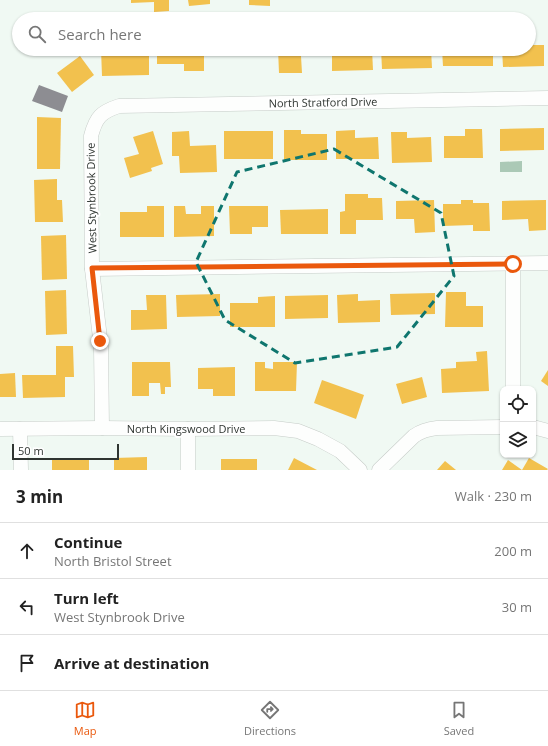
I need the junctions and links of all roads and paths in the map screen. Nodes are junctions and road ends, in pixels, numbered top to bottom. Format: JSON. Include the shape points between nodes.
{"nodes":[{"id":1,"x":548,"y":98,"type":"edge"},
{"id":2,"x":101,"y":115,"type":"joint"},
{"id":3,"x":548,"y":263,"type":"edge"},
{"id":4,"x":513,"y":264,"type":"junction"},
{"id":5,"x":92,"y":268,"type":"junction"},
{"id":6,"x":513,"y":386,"type":"edge"},
{"id":7,"x":500,"y":427,"type":"edge"},
{"id":8,"x":20,"y":428,"type":"junction"},
{"id":9,"x":102,"y":428,"type":"junction"},
{"id":10,"x":536,"y":428,"type":"edge"},
{"id":11,"x":0,"y":429,"type":"edge"},
{"id":12,"x":188,"y":429,"type":"junction"},
{"id":13,"x":548,"y":431,"type":"edge"},
{"id":14,"x":21,"y":470,"type":"edge"},
{"id":15,"x":188,"y":470,"type":"edge"},
{"id":16,"x":360,"y":470,"type":"edge"},
{"id":17,"x":379,"y":470,"type":"edge"}],
"edges":[{"from":1,"to":2,"type":"street","name":"North Stratford Drive","via":[[119,106]]},
{"from":2,"to":5,"type":"street","name":"West Stynbrook Drive","via":[[94,124],[91,136]]},
{"from":3,"to":4,"type":"street"},
{"from":4,"to":5,"type":"street"},
{"from":4,"to":6,"type":"street"},
{"from":5,"to":9,"type":"street","name":"West Stynbrook Drive","via":[[101,347]]},
{"from":7,"to":17,"type":"street","via":[[437,428],[420,432]]},
{"from":8,"to":9,"type":"street","name":"North Kingswood Drive"},
{"from":8,"to":11,"type":"street","name":"North Kingswood Drive"},
{"from":8,"to":14,"type":"street"},
{"from":9,"to":12,"type":"street","name":"North Kingswood Drive"},
{"from":10,"to":13,"type":"street"},
{"from":12,"to":15,"type":"street"},
{"from":12,"to":16,"type":"street","name":"North Kingswood Drive","via":[[274,428],[298,431],[340,451]]}]}
